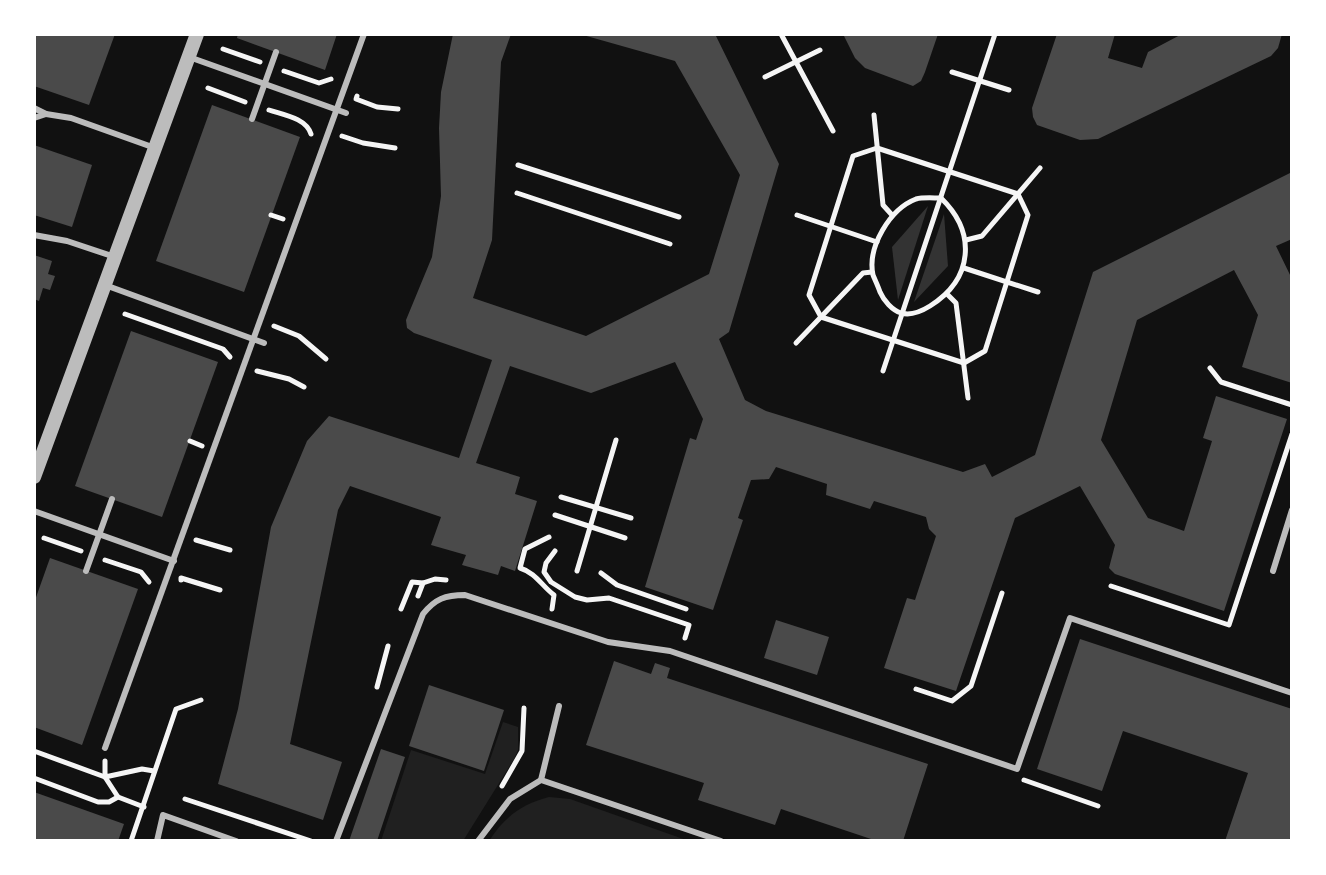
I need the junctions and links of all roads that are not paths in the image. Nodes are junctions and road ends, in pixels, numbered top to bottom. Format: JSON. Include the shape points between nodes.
{"nodes":[{"id":1,"x":197,"y":34,"type":"edge"},
{"id":2,"x":364,"y":34,"type":"edge"},
{"id":3,"x":276,"y":52,"type":"dead end"},
{"id":4,"x":189,"y":57,"type":"junction"},
{"id":5,"x":265,"y":84,"type":"junction"},
{"id":6,"x":34,"y":108,"type":"edge"},
{"id":7,"x":336,"y":110,"type":"junction"},
{"id":8,"x":346,"y":113,"type":"dead end"},
{"id":9,"x":46,"y":114,"type":"junction"},
{"id":10,"x":34,"y":118,"type":"edge"},
{"id":11,"x":252,"y":119,"type":"dead end"},
{"id":12,"x":155,"y":148,"type":"junction"},
{"id":13,"x":34,"y":235,"type":"edge"},
{"id":14,"x":115,"y":257,"type":"junction"},
{"id":15,"x":105,"y":285,"type":"junction"},
{"id":16,"x":254,"y":340,"type":"junction"},
{"id":17,"x":264,"y":343,"type":"dead end"},
{"id":18,"x":34,"y":477,"type":"edge"},
{"id":19,"x":112,"y":499,"type":"dead end"},
{"id":20,"x":1292,"y":510,"type":"edge"},
{"id":21,"x":34,"y":511,"type":"edge"},
{"id":22,"x":99,"y":534,"type":"junction"},
{"id":23,"x":175,"y":558,"type":"junction"},
{"id":24,"x":185,"y":558,"type":"dead end"},
{"id":25,"x":86,"y":571,"type":"dead end"},
{"id":26,"x":1273,"y":571,"type":"dead end"},
{"id":27,"x":1292,"y":693,"type":"edge"},
{"id":28,"x":559,"y":706,"type":"dead end"},
{"id":29,"x":105,"y":748,"type":"dead end"},
{"id":30,"x":541,"y":780,"type":"junction"},
{"id":31,"x":157,"y":841,"type":"edge"},
{"id":32,"x":236,"y":841,"type":"edge"},
{"id":33,"x":336,"y":841,"type":"edge"},
{"id":34,"x":478,"y":841,"type":"edge"},
{"id":35,"x":721,"y":841,"type":"edge"}],
"edges":[{"from":1,"to":4,"type":"street"},
{"from":2,"to":7,"type":"lane"},
{"from":3,"to":5,"type":"lane"},
{"from":4,"to":5,"type":"lane"},
{"from":4,"to":12,"type":"street"},
{"from":5,"to":7,"type":"lane"},
{"from":5,"to":11,"type":"lane"},
{"from":6,"to":9,"type":"lane"},
{"from":7,"to":8,"type":"lane"},
{"from":7,"to":16,"type":"lane"},
{"from":9,"to":10,"type":"lane"},
{"from":9,"to":12,"type":"lane"},
{"from":12,"to":14,"type":"street"},
{"from":13,"to":14,"type":"lane"},
{"from":14,"to":15,"type":"street"},
{"from":15,"to":16,"type":"lane"},
{"from":15,"to":18,"type":"street"},
{"from":16,"to":17,"type":"lane"},
{"from":16,"to":23,"type":"lane"},
{"from":19,"to":22,"type":"lane"},
{"from":20,"to":26,"type":"lane"},
{"from":21,"to":22,"type":"lane"},
{"from":22,"to":23,"type":"lane"},
{"from":22,"to":25,"type":"lane"},
{"from":23,"to":24,"type":"lane"},
{"from":23,"to":29,"type":"lane"},
{"from":27,"to":33,"type":"lane","via":[[1070,618],[1017,769],[670,651],[608,642],[465,595],[448,595],[433,601],[423,614]]},
{"from":28,"to":30,"type":"lane"},
{"from":30,"to":34,"type":"lane","via":[[510,799]]},
{"from":30,"to":35,"type":"lane"},
{"from":31,"to":32,"type":"lane","via":[[163,815]]}]}
